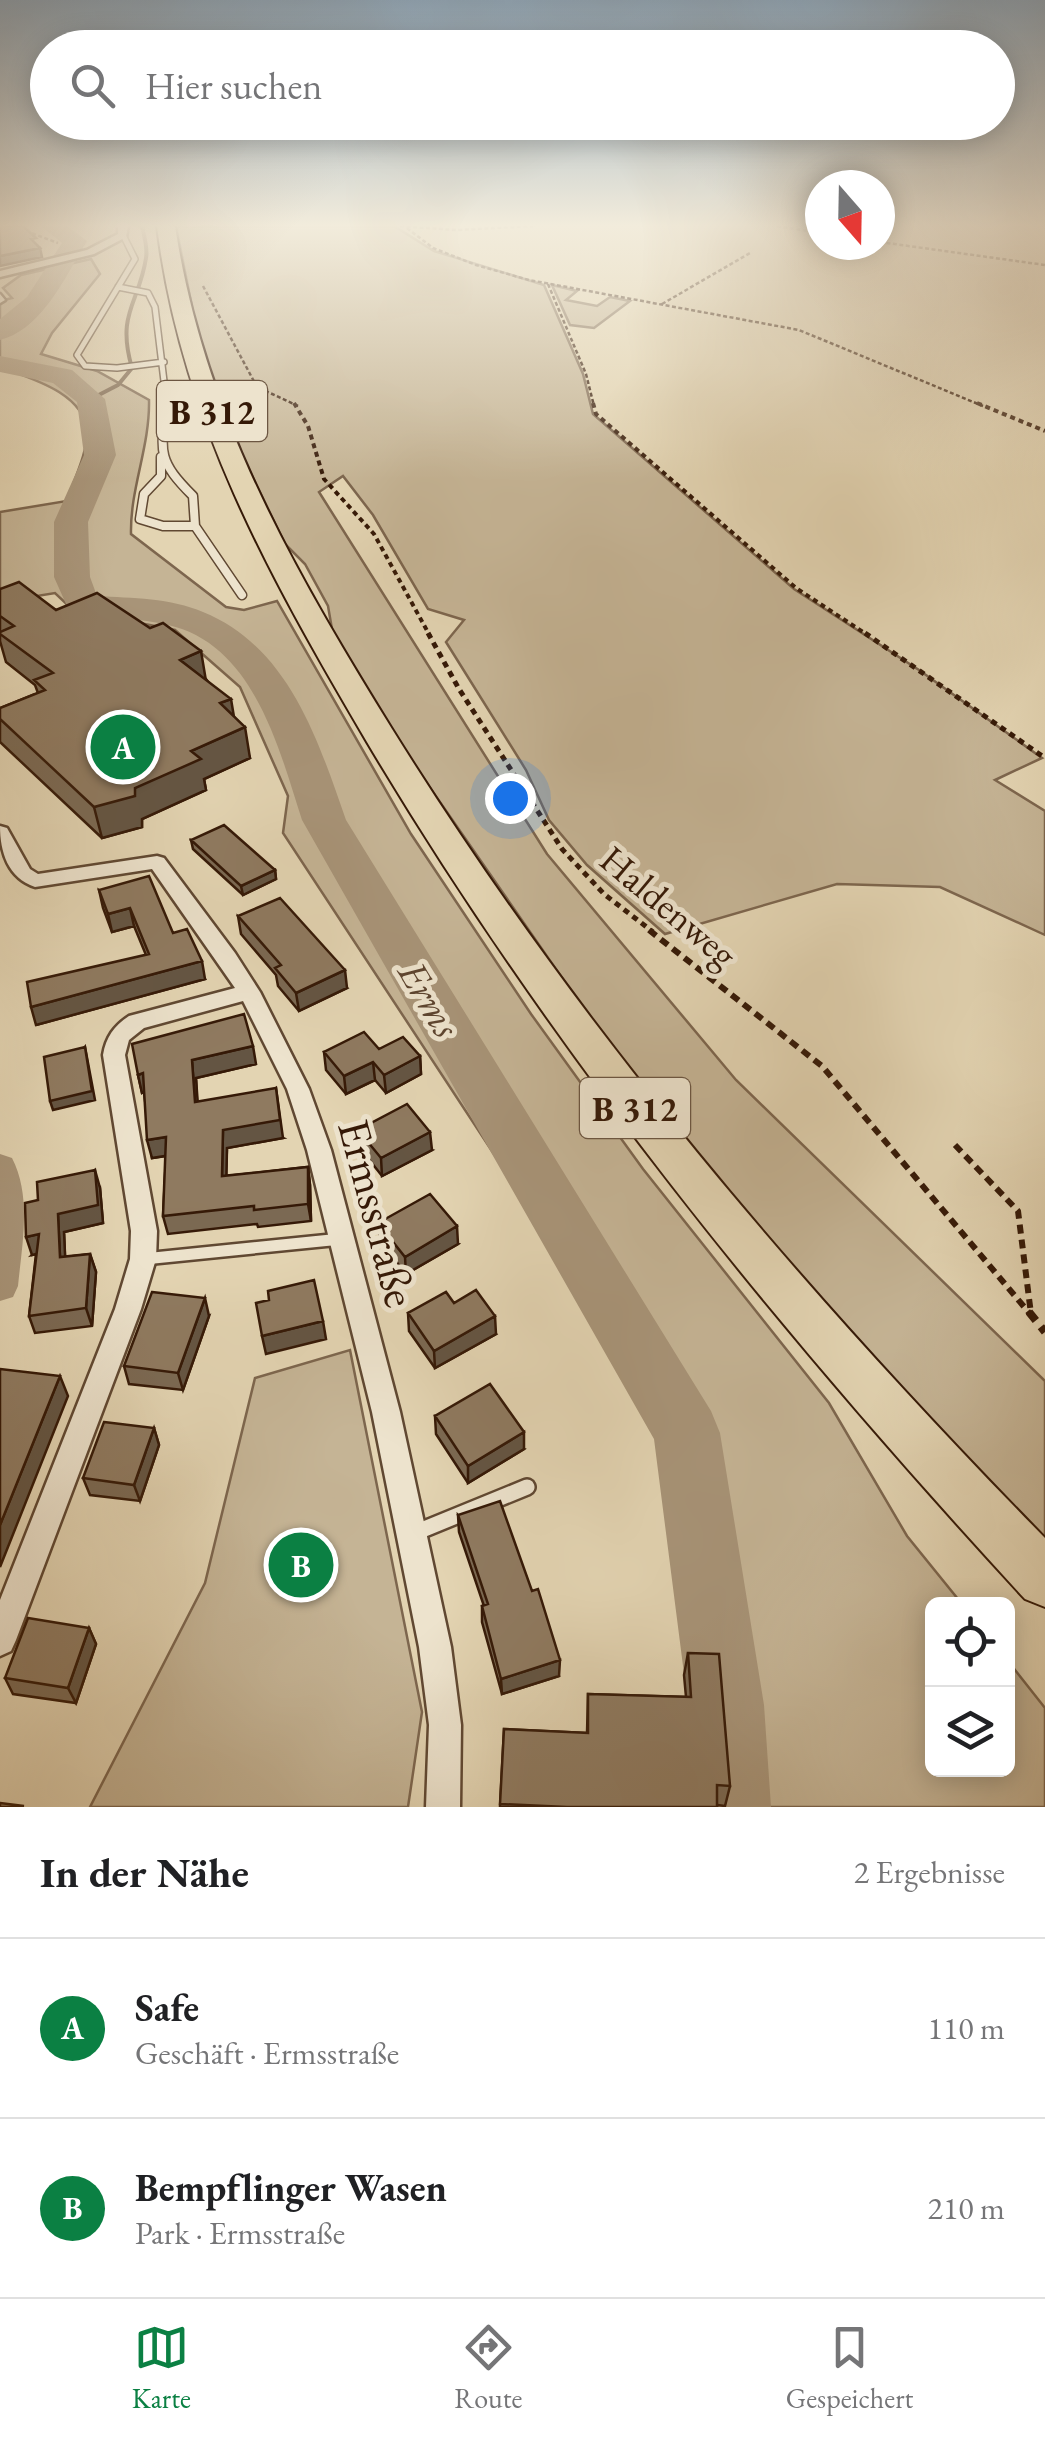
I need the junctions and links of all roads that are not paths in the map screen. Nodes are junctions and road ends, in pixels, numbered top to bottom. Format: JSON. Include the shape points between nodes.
{"nodes":[{"id":1,"x":104,"y":310,"type":"edge"},
{"id":2,"x":155,"y":310,"type":"edge"},
{"id":3,"x":180,"y":310,"type":"edge"},
{"id":4,"x":164,"y":362,"type":"junction"},
{"id":5,"x":160,"y":455,"type":"junction"},
{"id":6,"x":195,"y":526,"type":"junction"},
{"id":7,"x":242,"y":595,"type":"dead end"},
{"id":8,"x":0,"y":832,"type":"edge"},
{"id":9,"x":249,"y":992,"type":"junction"},
{"id":10,"x":344,"y":1239,"type":"junction"},
{"id":11,"x":144,"y":1260,"type":"junction"},
{"id":12,"x":526,"y":1488,"type":"dead end"},
{"id":13,"x":411,"y":1534,"type":"junction"},
{"id":14,"x":1045,"y":1579,"type":"edge"},
{"id":15,"x":0,"y":1640,"type":"edge"},
{"id":16,"x":443,"y":1807,"type":"edge"}],
"edges":[{"from":1,"to":4,"type":"lane","via":[[77,355],[85,366]]},
{"from":2,"to":4,"type":"lane"},
{"from":3,"to":14,"type":"highway","number":"B 312","via":[[241,480],[328,649],[566,1018],[754,1260]]},
{"from":4,"to":5,"type":"lane"},
{"from":5,"to":6,"type":"lane","via":[[193,496]]},
{"from":5,"to":6,"type":"lane","via":[[161,476],[144,494],[140,518]]},
{"from":6,"to":7,"type":"lane"},
{"from":8,"to":9,"type":"street","name":"Ermsstraße","via":[[23,873],[35,881],[157,862]]},
{"from":9,"to":10,"type":"street","name":"Ermsstraße","via":[[298,1088]]},
{"from":9,"to":11,"type":"street","via":[[136,1022],[116,1040]]},
{"from":10,"to":11,"type":"lane"},
{"from":10,"to":13,"type":"street","name":"Ermsstraße"},
{"from":11,"to":15,"type":"street"},
{"from":12,"to":13,"type":"lane"},
{"from":13,"to":16,"type":"street","name":"Ermsstraße","via":[[442,1688]]}]}
